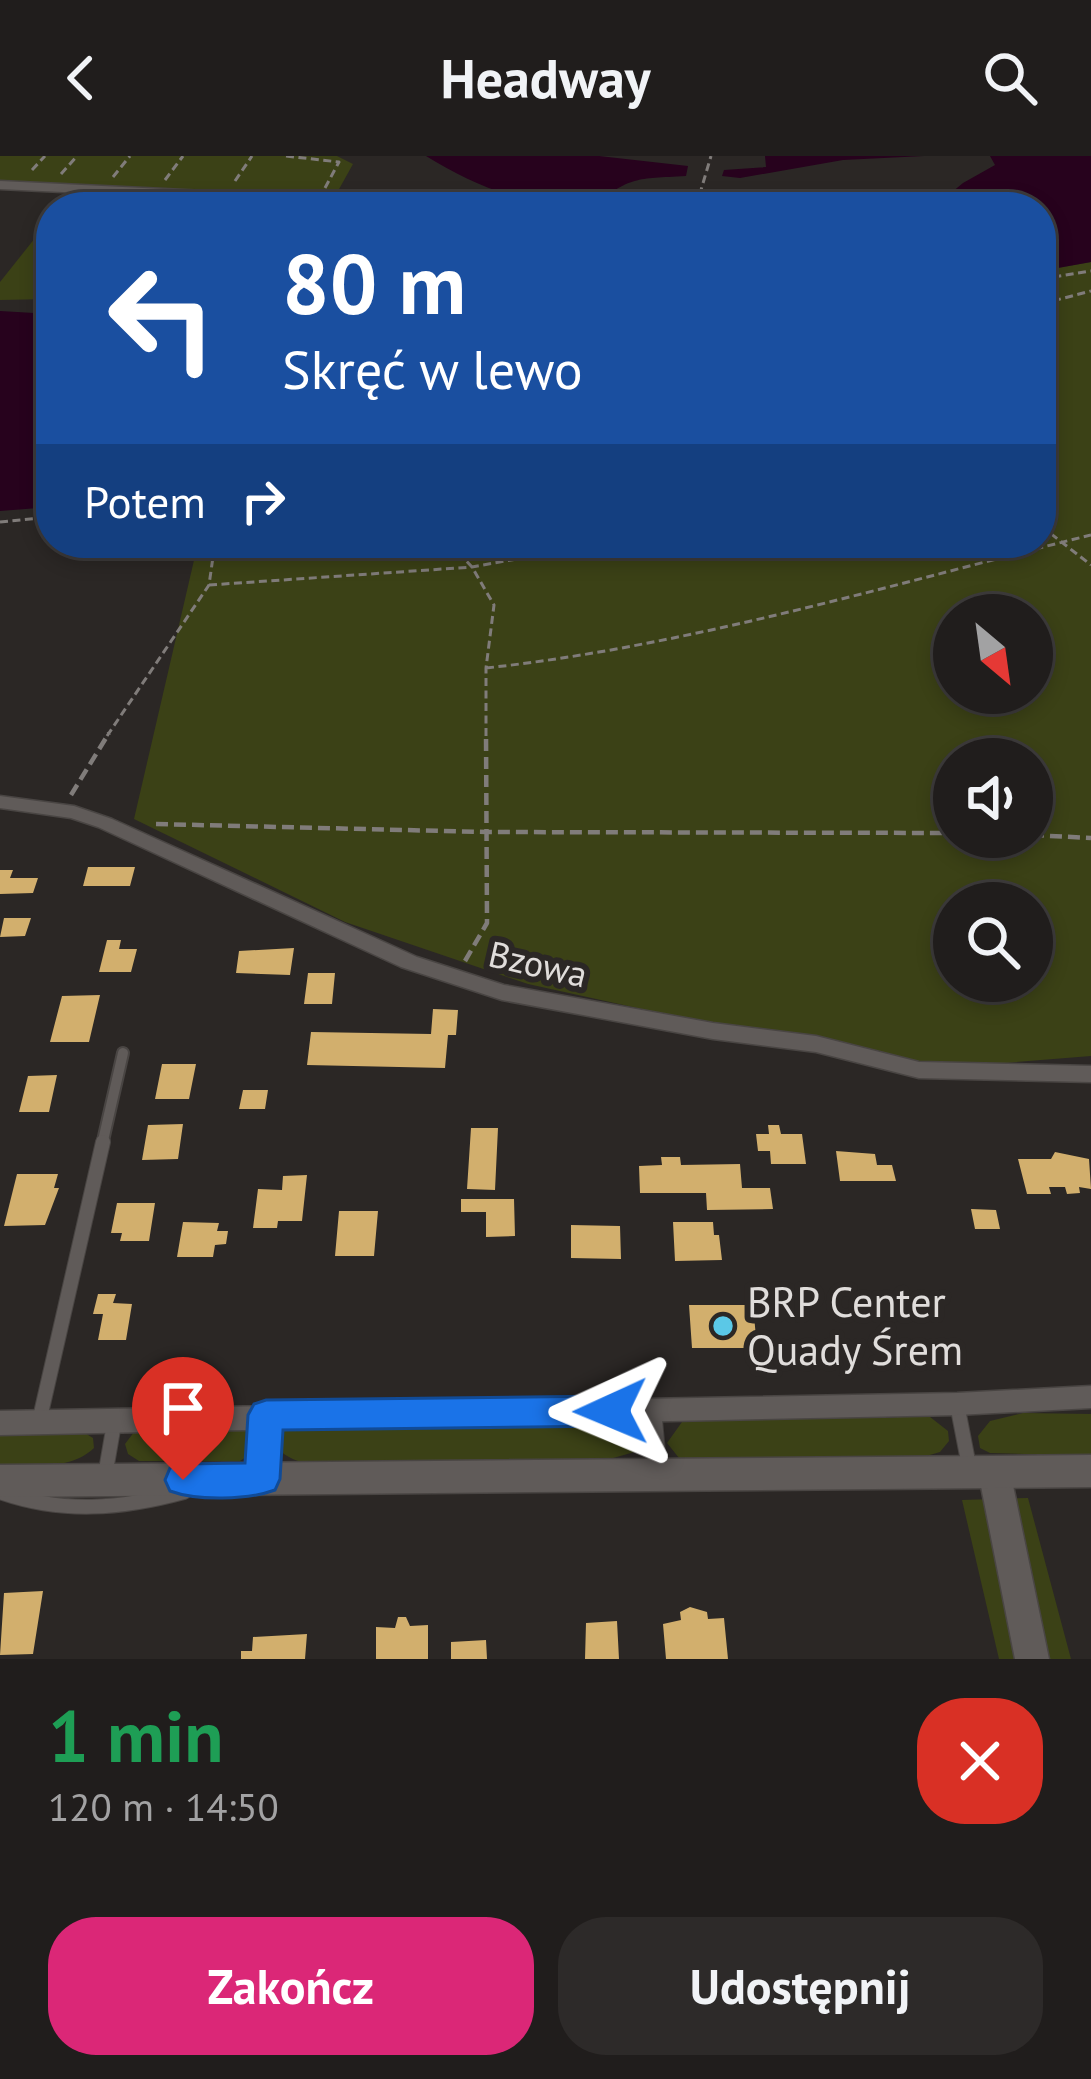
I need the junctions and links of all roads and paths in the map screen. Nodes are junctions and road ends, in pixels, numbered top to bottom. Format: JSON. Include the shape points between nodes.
{"nodes":[{"id":1,"x":44,"y":156,"type":"edge"},
{"id":2,"x":77,"y":156,"type":"edge"},
{"id":3,"x":130,"y":156,"type":"edge"},
{"id":4,"x":183,"y":156,"type":"edge"},
{"id":5,"x":286,"y":156,"type":"edge"},
{"id":6,"x":711,"y":156,"type":"edge"},
{"id":7,"x":30,"y":173,"type":"dead end"},
{"id":8,"x":61,"y":175,"type":"dead end"},
{"id":9,"x":113,"y":177,"type":"dead end"},
{"id":10,"x":165,"y":180,"type":"dead end"},
{"id":11,"x":0,"y":185,"type":"edge"},
{"id":12,"x":308,"y":187,"type":"dead end"},
{"id":13,"x":125,"y":192,"type":"edge"},
{"id":14,"x":700,"y":192,"type":"edge"},
{"id":15,"x":1091,"y":271,"type":"edge"},
{"id":16,"x":1056,"y":277,"type":"edge"},
{"id":17,"x":1091,"y":291,"type":"edge"},
{"id":18,"x":1056,"y":300,"type":"edge"},
{"id":19,"x":36,"y":519,"type":"edge"},
{"id":20,"x":0,"y":522,"type":"edge"},
{"id":21,"x":1090,"y":536,"type":"edge"},
{"id":22,"x":1056,"y":538,"type":"edge"},
{"id":23,"x":1064,"y":544,"type":"junction"},
{"id":24,"x":1056,"y":546,"type":"edge"},
{"id":25,"x":213,"y":558,"type":"edge"},
{"id":26,"x":464,"y":558,"type":"edge"},
{"id":27,"x":522,"y":558,"type":"edge"},
{"id":28,"x":1005,"y":558,"type":"edge"},
{"id":29,"x":1091,"y":565,"type":"edge"},
{"id":30,"x":472,"y":567,"type":"junction"},
{"id":31,"x":209,"y":585,"type":"junction"},
{"id":32,"x":486,"y":668,"type":"junction"},
{"id":33,"x":0,"y":802,"type":"edge"},
{"id":34,"x":62,"y":809,"type":"junction"},
{"id":35,"x":153,"y":824,"type":"dead end"},
{"id":36,"x":486,"y":832,"type":"junction"},
{"id":37,"x":933,"y":833,"type":"edge"},
{"id":38,"x":1053,"y":836,"type":"edge"},
{"id":39,"x":1091,"y":838,"type":"edge"},
{"id":40,"x":455,"y":978,"type":"junction"},
{"id":41,"x":123,"y":1053,"type":"dead end"},
{"id":42,"x":1091,"y":1074,"type":"edge"},
{"id":43,"x":1091,"y":1397,"type":"edge"},
{"id":44,"x":957,"y":1404,"type":"junction"},
{"id":45,"x":653,"y":1410,"type":"junction"},
{"id":46,"x":266,"y":1415,"type":"junction"},
{"id":47,"x":114,"y":1420,"type":"junction"},
{"id":48,"x":39,"y":1422,"type":"junction"},
{"id":49,"x":0,"y":1423,"type":"edge"},
{"id":50,"x":1091,"y":1471,"type":"edge"},
{"id":51,"x":982,"y":1472,"type":"junction"},
{"id":52,"x":660,"y":1475,"type":"junction"},
{"id":53,"x":262,"y":1479,"type":"junction"},
{"id":54,"x":104,"y":1480,"type":"junction"},
{"id":55,"x":222,"y":1480,"type":"junction"},
{"id":56,"x":0,"y":1481,"type":"edge"},
{"id":57,"x":0,"y":1492,"type":"edge"},
{"id":58,"x":1032,"y":1659,"type":"edge"}],
"edges":[{"from":1,"to":7,"type":"path"},
{"from":2,"to":8,"type":"path"},
{"from":3,"to":9,"type":"path"},
{"from":4,"to":10,"type":"path"},
{"from":5,"to":12,"type":"path","via":[[339,162],[325,188]]},
{"from":6,"to":14,"type":"path"},
{"from":11,"to":13,"type":"street"},
{"from":15,"to":16,"type":"path"},
{"from":17,"to":18,"type":"path"},
{"from":19,"to":20,"type":"path"},
{"from":21,"to":23,"type":"path"},
{"from":22,"to":23,"type":"path"},
{"from":23,"to":24,"type":"path"},
{"from":23,"to":29,"type":"path"},
{"from":25,"to":31,"type":"path"},
{"from":26,"to":30,"type":"path"},
{"from":27,"to":30,"type":"path"},
{"from":28,"to":32,"type":"path","via":[[678,636]]},
{"from":30,"to":31,"type":"path"},
{"from":30,"to":32,"type":"path","via":[[494,605]]},
{"from":31,"to":34,"type":"path"},
{"from":32,"to":36,"type":"path"},
{"from":33,"to":34,"type":"street","name":"Bzowa"},
{"from":34,"to":40,"type":"street","name":"Bzowa"},
{"from":35,"to":36,"type":"path"},
{"from":36,"to":37,"type":"path"},
{"from":36,"to":40,"type":"path","via":[[487,922]]},
{"from":38,"to":39,"type":"path"},
{"from":40,"to":42,"type":"street","name":"Bzowa","via":[[920,1070]]},
{"from":41,"to":48,"type":"lane"},
{"from":43,"to":44,"type":"street"},
{"from":44,"to":45,"type":"street"},
{"from":44,"to":51,"type":"lane"},
{"from":45,"to":46,"type":"street"},
{"from":45,"to":52,"type":"lane"},
{"from":46,"to":47,"type":"street"},
{"from":46,"to":53,"type":"lane"},
{"from":47,"to":48,"type":"street"},
{"from":47,"to":54,"type":"lane"},
{"from":48,"to":49,"type":"street"},
{"from":50,"to":51,"type":"main road"},
{"from":51,"to":52,"type":"main road"},
{"from":51,"to":58,"type":"street"},
{"from":52,"to":53,"type":"main road"},
{"from":53,"to":55,"type":"main road"},
{"from":54,"to":55,"type":"main road"},
{"from":54,"to":56,"type":"main road"},
{"from":55,"to":57,"type":"lane","via":[[139,1506],[32,1505]]}]}
